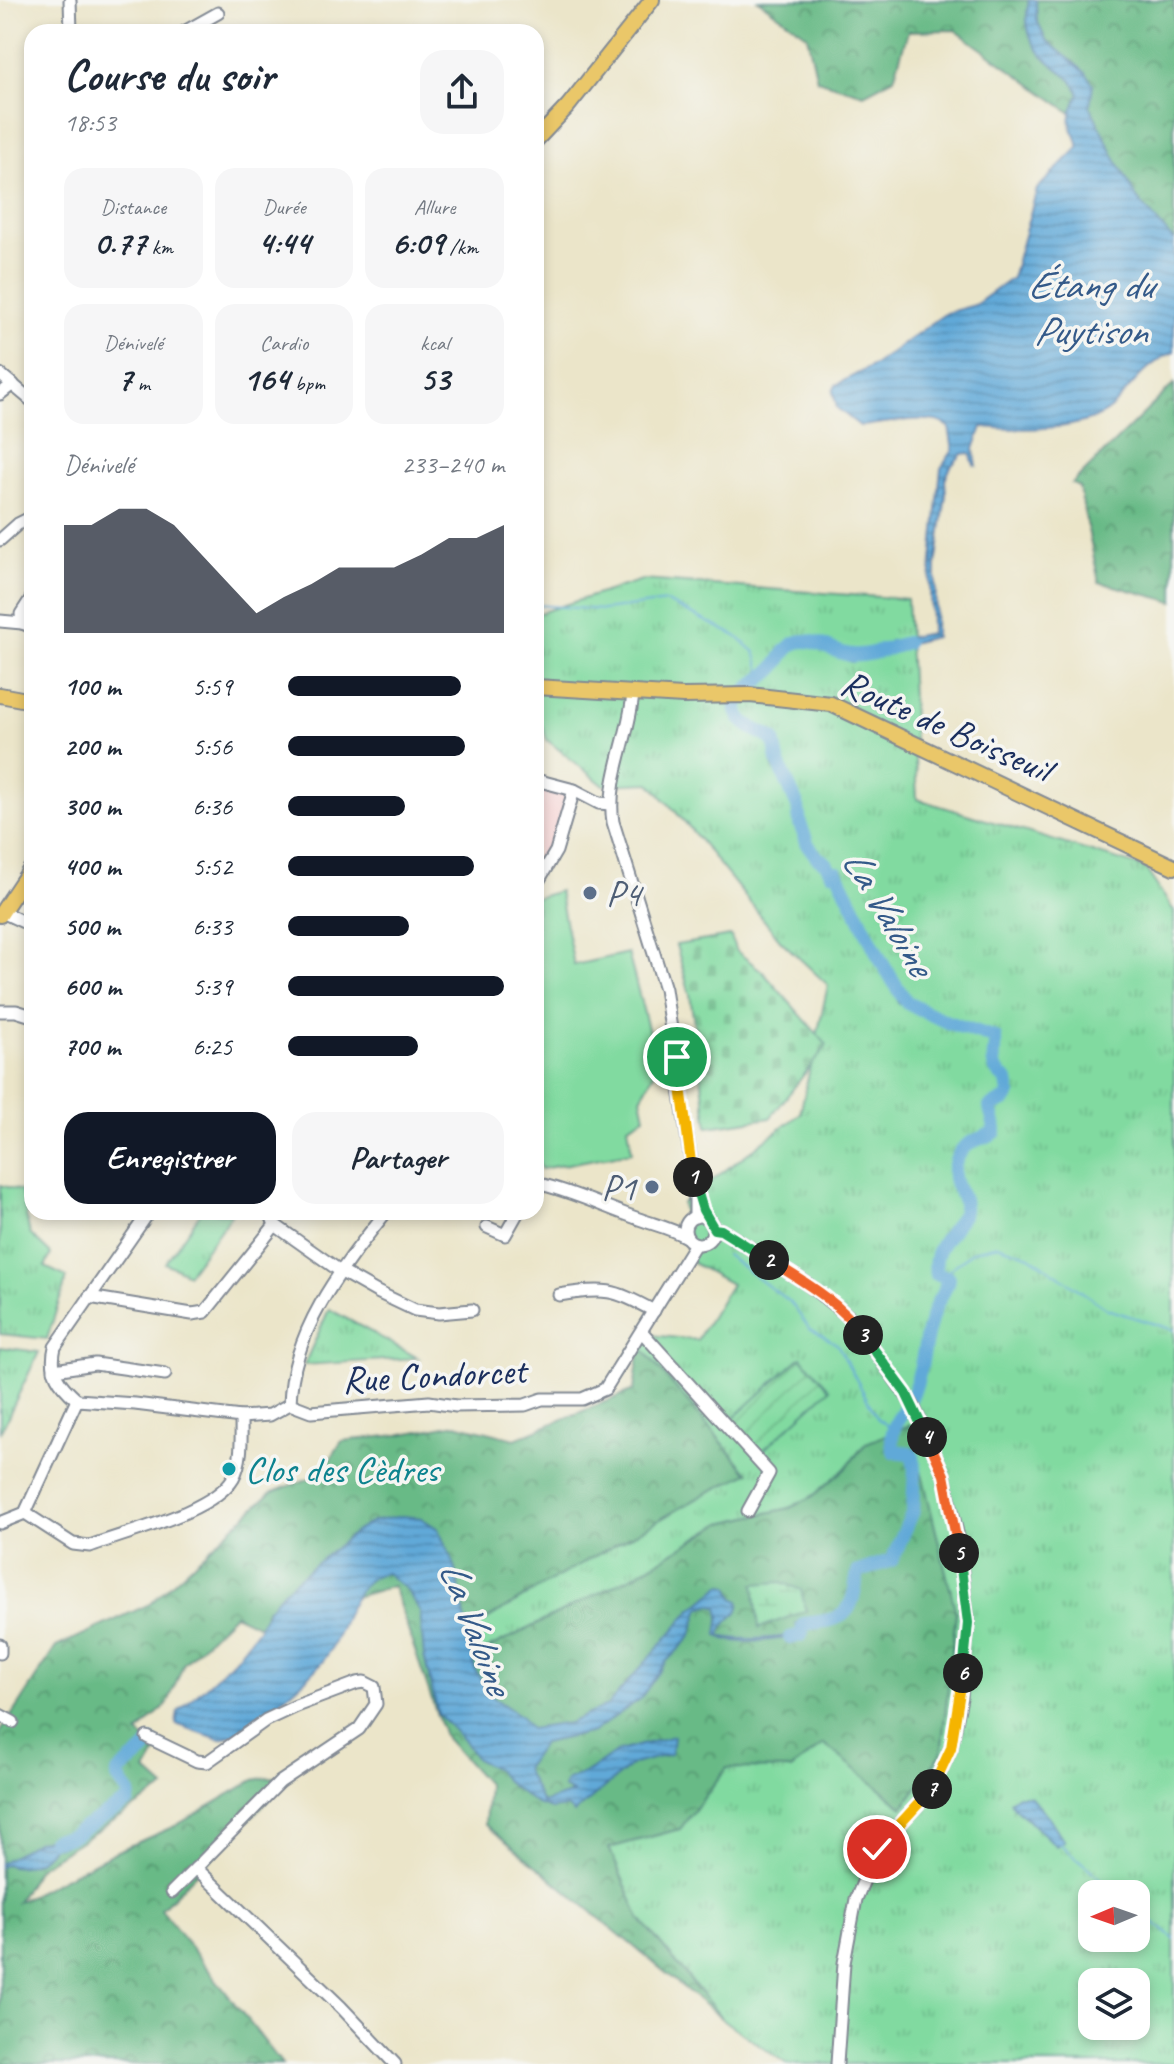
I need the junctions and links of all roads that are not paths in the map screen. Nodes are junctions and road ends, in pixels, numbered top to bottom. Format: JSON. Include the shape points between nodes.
{"nodes":[{"id":1,"x":70,"y":0,"type":"edge"},
{"id":2,"x":652,"y":0,"type":"edge"},
{"id":3,"x":218,"y":13,"type":"dead end"},
{"id":4,"x":71,"y":24,"type":"edge"},
{"id":5,"x":198,"y":24,"type":"edge"},
{"id":6,"x":544,"y":132,"type":"edge"},
{"id":7,"x":0,"y":374,"type":"edge"},
{"id":8,"x":13,"y":384,"type":"junction"},
{"id":9,"x":0,"y":394,"type":"edge"},
{"id":10,"x":24,"y":394,"type":"edge"},
{"id":11,"x":24,"y":521,"type":"edge"},
{"id":12,"x":0,"y":540,"type":"edge"},
{"id":13,"x":0,"y":621,"type":"edge"},
{"id":14,"x":24,"y":625,"type":"edge"},
{"id":15,"x":544,"y":687,"type":"edge"},
{"id":16,"x":633,"y":693,"type":"junction"},
{"id":17,"x":0,"y":695,"type":"edge"},
{"id":18,"x":24,"y":700,"type":"edge"},
{"id":19,"x":544,"y":782,"type":"edge"},
{"id":20,"x":574,"y":790,"type":"junction"},
{"id":21,"x":610,"y":804,"type":"junction"},
{"id":22,"x":1174,"y":867,"type":"edge"},
{"id":23,"x":544,"y":871,"type":"edge"},
{"id":24,"x":24,"y":879,"type":"edge"},
{"id":25,"x":1,"y":913,"type":"edge"},
{"id":26,"x":24,"y":923,"type":"edge"},
{"id":27,"x":0,"y":1011,"type":"edge"},
{"id":28,"x":24,"y":1014,"type":"edge"},
{"id":29,"x":544,"y":1185,"type":"edge"},
{"id":30,"x":695,"y":1188,"type":"junction"},
{"id":31,"x":695,"y":1217,"type":"junction"},
{"id":32,"x":143,"y":1220,"type":"edge"},
{"id":33,"x":273,"y":1220,"type":"edge"},
{"id":34,"x":380,"y":1220,"type":"edge"},
{"id":35,"x":513,"y":1220,"type":"edge"},
{"id":36,"x":275,"y":1225,"type":"junction"},
{"id":37,"x":487,"y":1227,"type":"dead end"},
{"id":38,"x":711,"y":1229,"type":"junction"},
{"id":39,"x":689,"y":1236,"type":"junction"},
{"id":40,"x":340,"y":1271,"type":"junction"},
{"id":41,"x":559,"y":1295,"type":"dead end"},
{"id":42,"x":89,"y":1297,"type":"junction"},
{"id":43,"x":472,"y":1310,"type":"dead end"},
{"id":44,"x":654,"y":1311,"type":"junction"},
{"id":45,"x":642,"y":1332,"type":"junction"},
{"id":46,"x":54,"y":1370,"type":"junction"},
{"id":47,"x":165,"y":1374,"type":"dead end"},
{"id":48,"x":77,"y":1400,"type":"junction"},
{"id":49,"x":290,"y":1404,"type":"junction"},
{"id":50,"x":241,"y":1417,"type":"junction"},
{"id":51,"x":748,"y":1511,"type":"dead end"},
{"id":52,"x":25,"y":1513,"type":"junction"},
{"id":53,"x":0,"y":1523,"type":"edge"},
{"id":54,"x":0,"y":1645,"type":"edge"},
{"id":55,"x":0,"y":1653,"type":"edge"},
{"id":56,"x":0,"y":1715,"type":"edge"},
{"id":57,"x":13,"y":1722,"type":"dead end"},
{"id":58,"x":147,"y":1737,"type":"dead end"},
{"id":59,"x":196,"y":1868,"type":"junction"},
{"id":60,"x":172,"y":1892,"type":"dead end"},
{"id":61,"x":395,"y":2064,"type":"edge"},
{"id":62,"x":837,"y":2064,"type":"edge"}],
"edges":[{"from":1,"to":4,"type":"street"},
{"from":2,"to":6,"type":"main road"},
{"from":3,"to":5,"type":"street"},
{"from":7,"to":8,"type":"street"},
{"from":8,"to":9,"type":"street"},
{"from":8,"to":10,"type":"street"},
{"from":11,"to":12,"type":"street"},
{"from":13,"to":14,"type":"street"},
{"from":15,"to":16,"type":"main road","name":"Route de Boisseuil"},
{"from":16,"to":21,"type":"street"},
{"from":16,"to":22,"type":"main road","name":"Route de Boisseuil","via":[[750,695],[831,704]]},
{"from":17,"to":18,"type":"main road"},
{"from":19,"to":20,"type":"street"},
{"from":20,"to":21,"type":"street"},
{"from":20,"to":23,"type":"street","via":[[556,851]]},
{"from":21,"to":30,"type":"street","via":[[665,989]]},
{"from":24,"to":25,"type":"main road"},
{"from":25,"to":26,"type":"street"},
{"from":27,"to":28,"type":"street"},
{"from":29,"to":39,"type":"street"},
{"from":30,"to":31,"type":"street"},
{"from":30,"to":38,"type":"street"},
{"from":31,"to":38,"type":"street"},
{"from":31,"to":39,"type":"street"},
{"from":32,"to":42,"type":"street"},
{"from":33,"to":36,"type":"street"},
{"from":34,"to":40,"type":"street"},
{"from":35,"to":37,"type":"street","via":[[505,1235]]},
{"from":36,"to":40,"type":"street"},
{"from":36,"to":42,"type":"street","via":[[205,1312]]},
{"from":38,"to":39,"type":"street","via":[[703,1244]]},
{"from":38,"to":62,"type":"street","via":[[806,1283],[852,1319],[913,1405],[944,1475],[958,1537],[968,1623],[951,1748],[932,1789],[877,1849],[856,1899],[844,1963]]},
{"from":39,"to":44,"type":"street"},
{"from":40,"to":43,"type":"street","via":[[415,1310]]},
{"from":40,"to":49,"type":"street","via":[[295,1363]]},
{"from":41,"to":44,"type":"street","via":[[606,1290]]},
{"from":42,"to":46,"type":"street","via":[[55,1347]]},
{"from":44,"to":45,"type":"street"},
{"from":45,"to":49,"type":"street","name":"Rue Condorcet","via":[[605,1389],[582,1399],[542,1399],[525,1405],[429,1402],[311,1412]]},
{"from":45,"to":51,"type":"street","via":[[769,1473]]},
{"from":46,"to":47,"type":"street","via":[[95,1364]]},
{"from":46,"to":48,"type":"street"},
{"from":48,"to":50,"type":"street"},
{"from":48,"to":52,"type":"street"},
{"from":49,"to":50,"type":"street","via":[[270,1415]]},
{"from":50,"to":52,"type":"street","via":[[239,1461],[232,1480],[205,1504],[90,1546],[73,1544]]},
{"from":52,"to":53,"type":"street"},
{"from":54,"to":55,"type":"street"},
{"from":56,"to":57,"type":"street"},
{"from":58,"to":59,"type":"street","via":[[207,1762],[296,1706],[357,1683],[374,1687],[376,1704],[359,1729],[280,1782]]},
{"from":59,"to":60,"type":"street"},
{"from":59,"to":61,"type":"street"}]}
